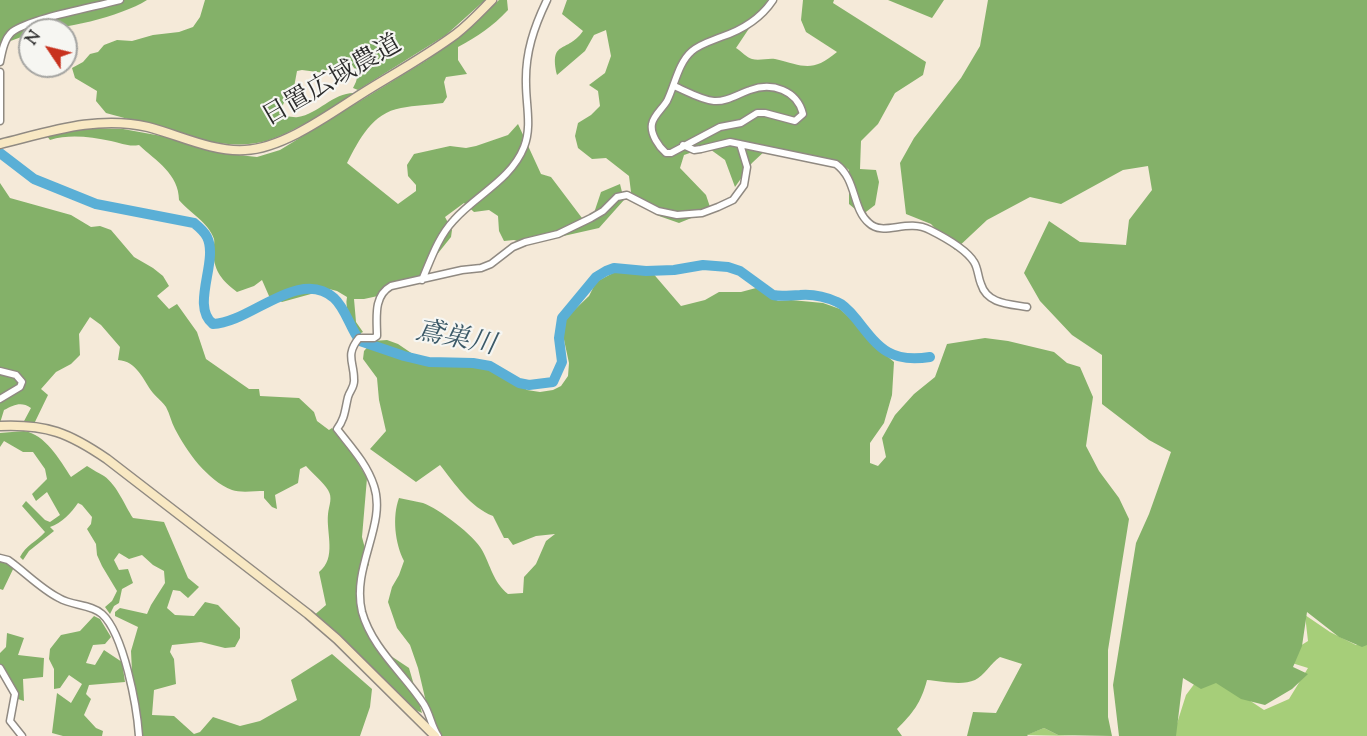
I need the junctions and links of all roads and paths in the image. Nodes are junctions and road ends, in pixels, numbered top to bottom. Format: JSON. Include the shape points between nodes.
{"nodes":[{"id":1,"x":120,"y":0,"type":"edge"},
{"id":2,"x":492,"y":0,"type":"edge"},
{"id":3,"x":547,"y":0,"type":"edge"},
{"id":4,"x":773,"y":0,"type":"edge"},
{"id":5,"x":0,"y":62,"type":"edge"},
{"id":6,"x":0,"y":72,"type":"edge"},
{"id":7,"x":674,"y":86,"type":"junction"},
{"id":8,"x":0,"y":121,"type":"edge"},
{"id":9,"x":0,"y":144,"type":"edge"},
{"id":10,"x":740,"y":144,"type":"junction"},
{"id":11,"x":683,"y":145,"type":"junction"},
{"id":12,"x":422,"y":280,"type":"junction"},
{"id":13,"x":1027,"y":307,"type":"dead end"},
{"id":14,"x":0,"y":371,"type":"edge"},
{"id":15,"x":0,"y":399,"type":"edge"},
{"id":16,"x":0,"y":426,"type":"edge"},
{"id":17,"x":0,"y":558,"type":"edge"},
{"id":18,"x":0,"y":668,"type":"edge"},
{"id":19,"x":22,"y":736,"type":"edge"},
{"id":20,"x":139,"y":736,"type":"edge"},
{"id":21,"x":436,"y":736,"type":"edge"}],
"edges":[{"from":1,"to":5,"type":"street","via":[[36,21],[13,32]]},
{"from":2,"to":9,"type":"street","name":"日置広域農道","via":[[455,35],[418,59],[303,129],[255,149],[230,149],[147,127],[106,122],[75,125]]},
{"from":3,"to":12,"type":"street","via":[[528,48],[529,122],[523,149],[498,182],[453,220],[435,246]]},
{"from":4,"to":7,"type":"street","via":[[754,21],[693,50],[680,67]]},
{"from":6,"to":8,"type":"street"},
{"from":7,"to":11,"type":"street","via":[[652,128],[666,153]]},
{"from":7,"to":11,"type":"street","via":[[714,101],[752,89],[779,88],[792,94],[804,114],[795,121],[757,113]]},
{"from":10,"to":11,"type":"street","via":[[730,142],[694,150]]},
{"from":10,"to":12,"type":"street","via":[[747,168],[744,185],[733,200],[718,207],[677,215],[658,211],[627,195],[617,197],[591,218],[558,234],[513,247],[491,264]]},
{"from":10,"to":13,"type":"street","via":[[836,164],[850,181],[867,222],[880,229],[915,224],[929,229],[969,255],[986,294],[999,303]]},
{"from":12,"to":21,"type":"street","via":[[391,286],[380,297],[377,336],[359,338],[355,343],[350,361],[354,387],[337,429],[362,460],[377,501],[360,578],[362,612],[374,639],[423,704]]},
{"from":14,"to":15,"type":"street","via":[[16,375],[22,382]]},
{"from":16,"to":21,"type":"street","via":[[48,429],[83,442],[107,459],[309,614]]},
{"from":17,"to":20,"type":"street","via":[[58,598],[102,614],[125,657]]},
{"from":18,"to":19,"type":"street","via":[[15,694],[10,722]]}]}
